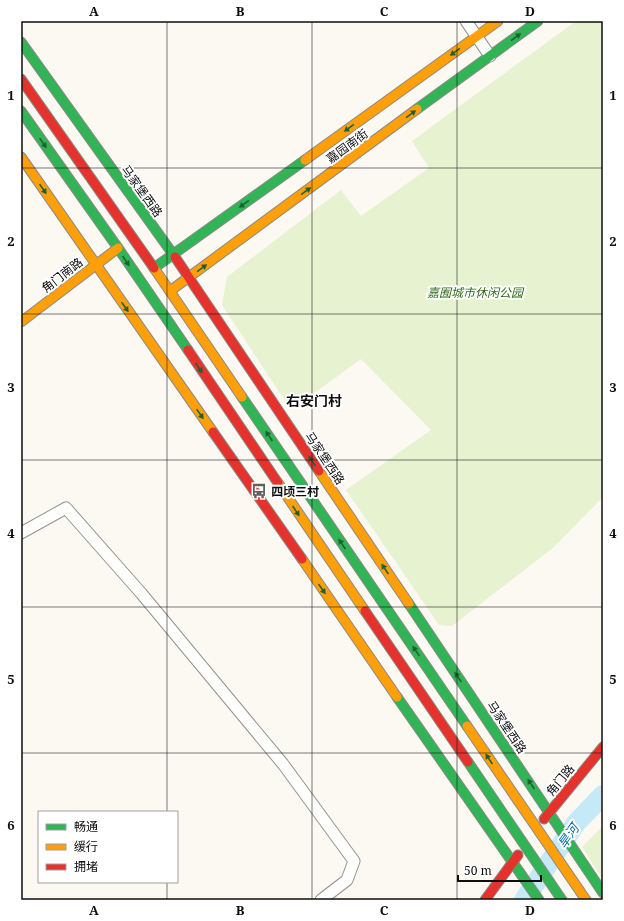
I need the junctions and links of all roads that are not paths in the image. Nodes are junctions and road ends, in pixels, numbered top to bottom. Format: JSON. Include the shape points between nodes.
{"nodes":[{"id":1,"x":466,"y":21,"type":"edge"},
{"id":2,"x":498,"y":21,"type":"edge"},
{"id":3,"x":538,"y":21,"type":"edge"},
{"id":4,"x":477,"y":36,"type":"junction"},
{"id":5,"x":21,"y":42,"type":"edge"},
{"id":6,"x":490,"y":56,"type":"junction"},
{"id":7,"x":21,"y":79,"type":"edge"},
{"id":8,"x":21,"y":111,"type":"edge"},
{"id":9,"x":21,"y":157,"type":"edge"},
{"id":10,"x":118,"y":248,"type":"junction"},
{"id":11,"x":173,"y":254,"type":"junction"},
{"id":12,"x":96,"y":264,"type":"junction"},
{"id":13,"x":154,"y":268,"type":"junction"},
{"id":14,"x":188,"y":278,"type":"junction"},
{"id":15,"x":170,"y":291,"type":"junction"},
{"id":16,"x":21,"y":322,"type":"edge"},
{"id":17,"x":21,"y":533,"type":"edge"},
{"id":18,"x":603,"y":747,"type":"edge"},
{"id":19,"x":551,"y":814,"type":"junction"},
{"id":20,"x":537,"y":829,"type":"junction"},
{"id":21,"x":524,"y":846,"type":"junction"},
{"id":22,"x":513,"y":862,"type":"junction"},
{"id":23,"x":603,"y":893,"type":"edge"},
{"id":24,"x":321,"y":900,"type":"edge"},
{"id":25,"x":484,"y":900,"type":"edge"},
{"id":26,"x":539,"y":900,"type":"edge"},
{"id":27,"x":562,"y":900,"type":"edge"},
{"id":28,"x":586,"y":900,"type":"edge"}],
"edges":[{"from":1,"to":4,"type":"street"},
{"from":2,"to":4,"type":"main road","name":"嘉园南街"},
{"from":6,"to":3,"type":"main road","name":"嘉园南街","one_way":true},
{"from":4,"to":6,"type":"street"},
{"from":4,"to":11,"type":"main road","name":"嘉园南街","one_way":true},
{"from":5,"to":11,"type":"main road","name":"马家堡西路"},
{"from":14,"to":6,"type":"main road","name":"嘉园南街","one_way":true},
{"from":7,"to":13,"type":"main road"},
{"from":8,"to":10,"type":"main road","one_way":true},
{"from":9,"to":12,"type":"main road","one_way":true},
{"from":10,"to":12,"type":"main road","name":"角门南路"},
{"from":10,"to":21,"type":"main road","one_way":true},
{"from":11,"to":13,"type":"main road","name":"嘉园南街"},
{"from":11,"to":14,"type":"main road","name":"马家堡西路"},
{"from":12,"to":16,"type":"main road","name":"角门南路"},
{"from":12,"to":22,"type":"main road","one_way":true},
{"from":13,"to":15,"type":"main road"},
{"from":14,"to":15,"type":"main road","name":"嘉园南街"},
{"from":19,"to":14,"type":"main road","name":"马家堡西路","one_way":true},
{"from":20,"to":15,"type":"main road","one_way":true},
{"from":17,"to":24,"type":"street","via":[[66,508],[145,598],[283,764],[354,861],[347,880]]},
{"from":18,"to":19,"type":"main road","name":"角门路"},
{"from":19,"to":20,"type":"main road","name":"角门路"},
{"from":19,"to":23,"type":"main road","name":"马家堡西路"},
{"from":20,"to":28,"type":"main road"},
{"from":21,"to":22,"type":"main road"},
{"from":21,"to":27,"type":"main road"},
{"from":22,"to":25,"type":"main road"},
{"from":22,"to":26,"type":"main road"}]}
